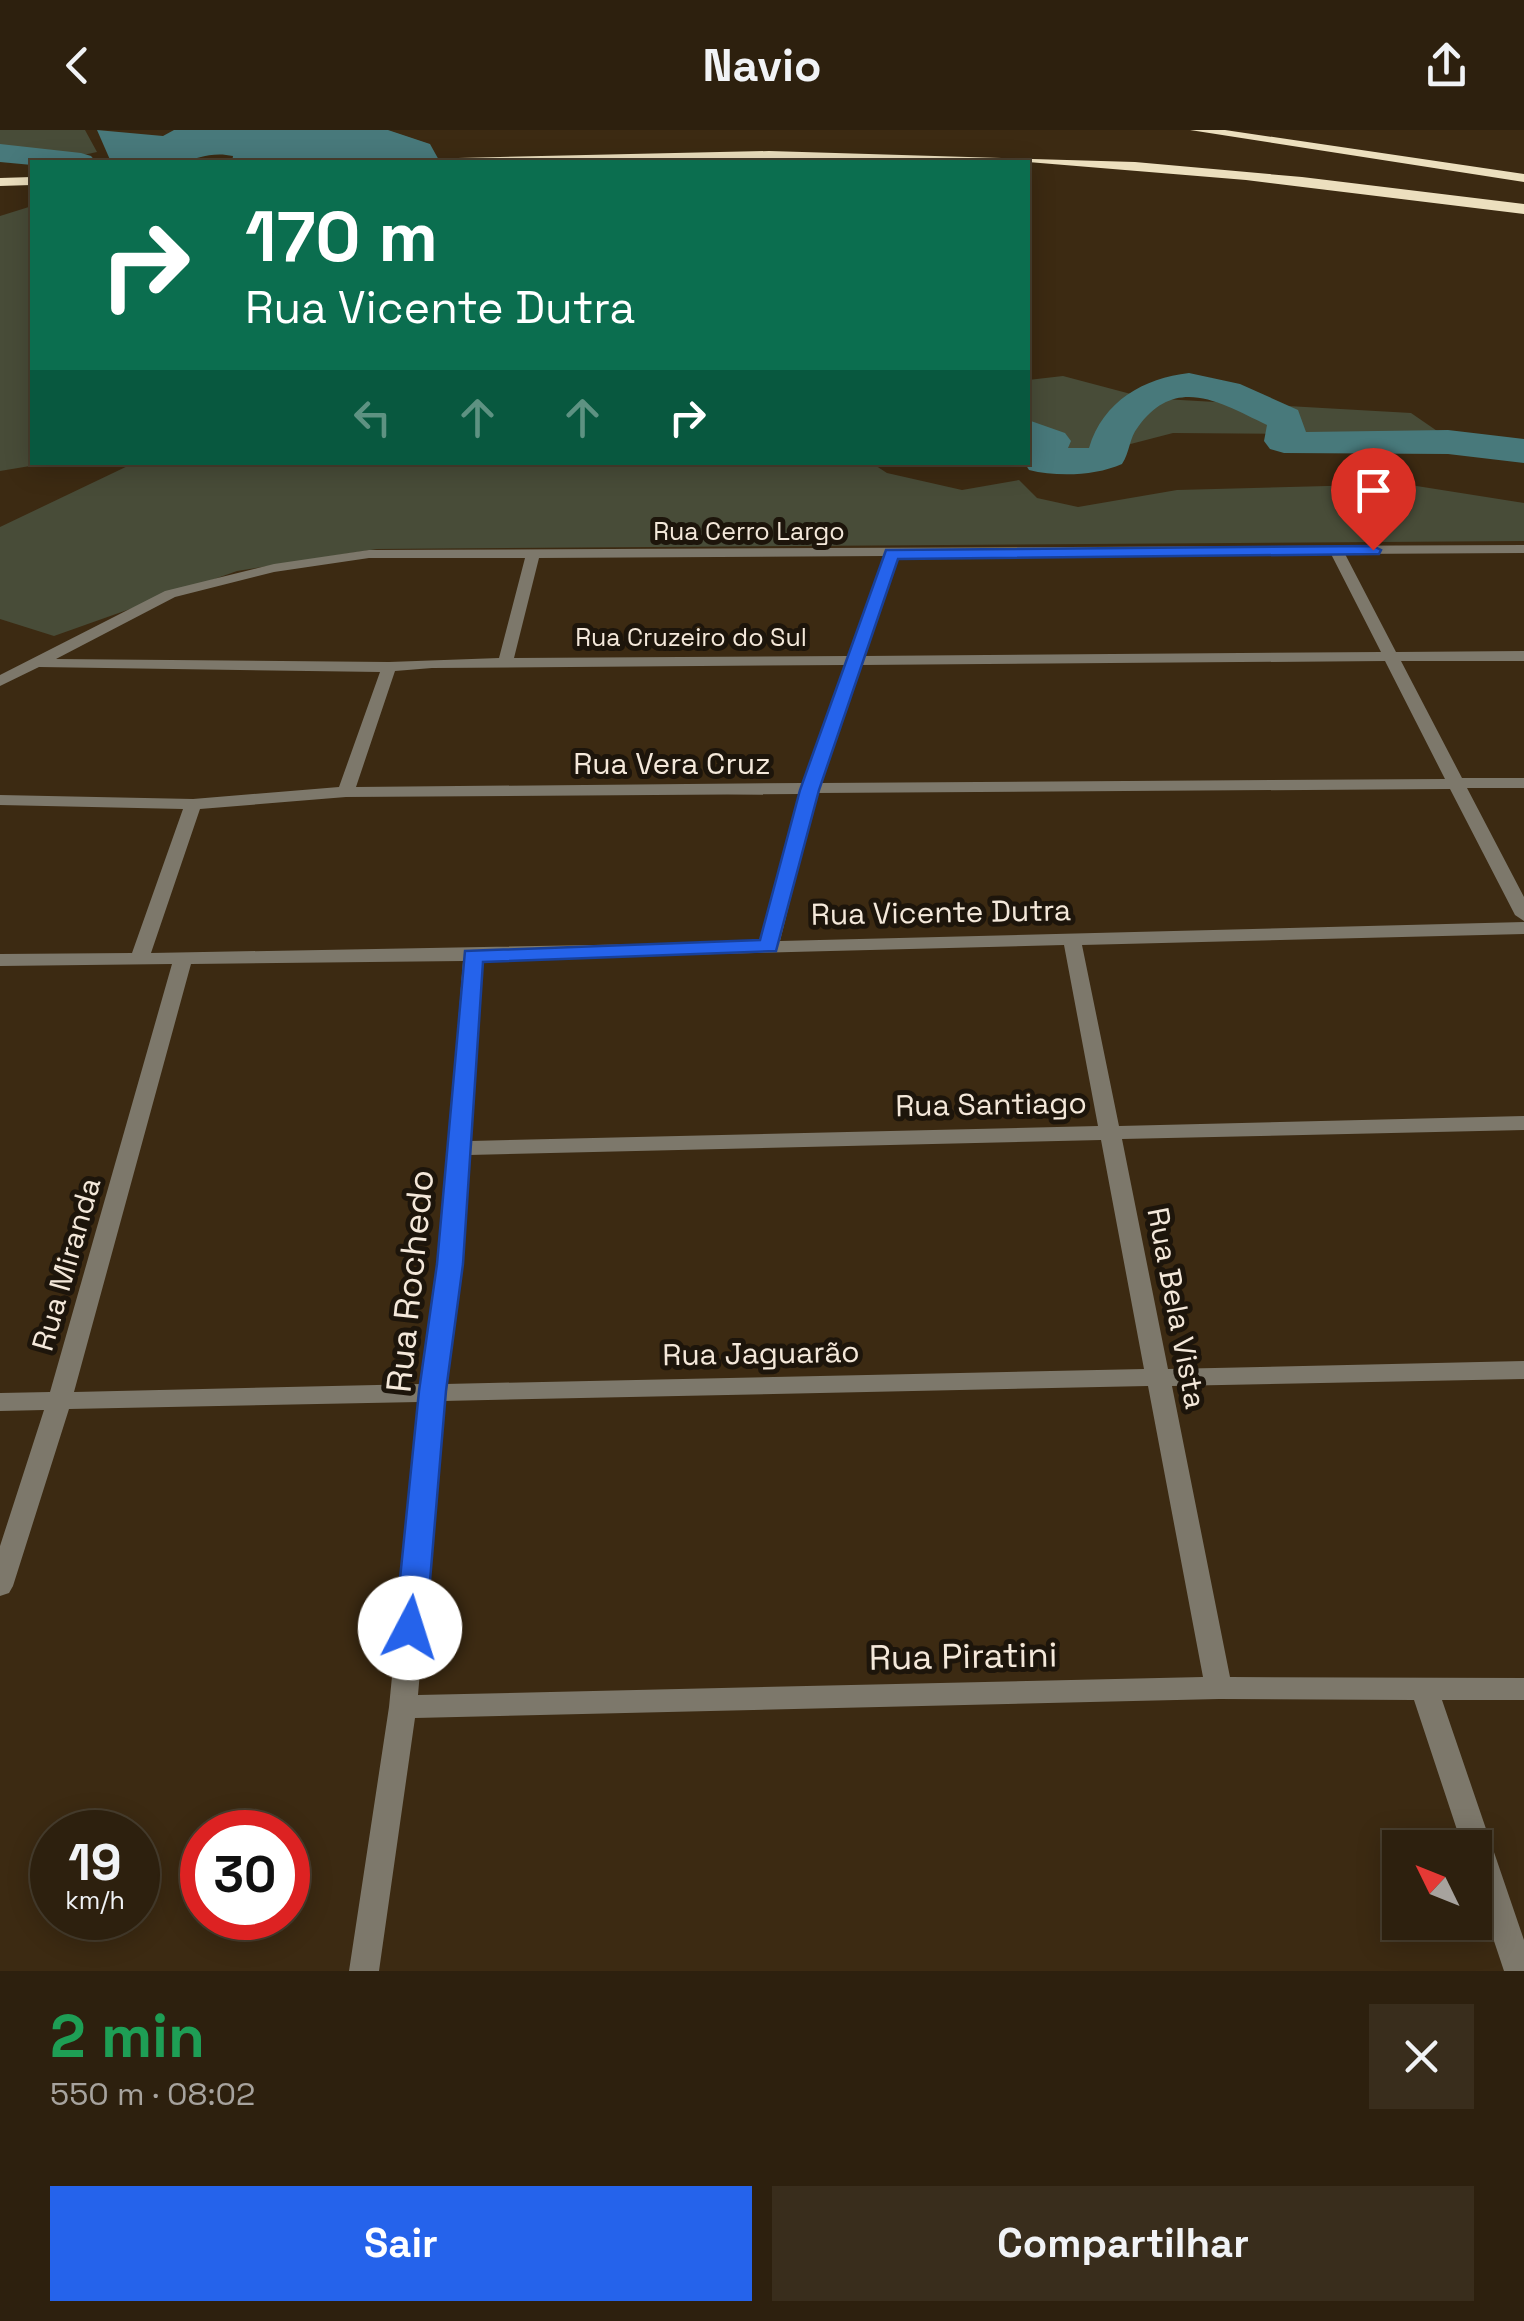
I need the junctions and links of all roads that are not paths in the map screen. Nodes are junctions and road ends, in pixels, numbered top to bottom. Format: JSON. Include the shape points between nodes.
{"nodes":[{"id":1,"x":1197,"y":130,"type":"edge"},
{"id":2,"x":543,"y":160,"type":"edge"},
{"id":3,"x":971,"y":160,"type":"edge"},
{"id":4,"x":1030,"y":162,"type":"edge"},
{"id":5,"x":1524,"y":178,"type":"edge"},
{"id":6,"x":30,"y":180,"type":"edge"},
{"id":7,"x":0,"y":182,"type":"edge"},
{"id":8,"x":1524,"y":209,"type":"edge"},
{"id":9,"x":1336,"y":550,"type":"junction"},
{"id":10,"x":1524,"y":550,"type":"edge"},
{"id":11,"x":533,"y":552,"type":"junction"},
{"id":12,"x":892,"y":554,"type":"junction"},
{"id":13,"x":1524,"y":656,"type":"edge"},
{"id":14,"x":1391,"y":658,"type":"junction"},
{"id":15,"x":852,"y":661,"type":"junction"},
{"id":16,"x":38,"y":663,"type":"junction"},
{"id":17,"x":505,"y":663,"type":"junction"},
{"id":18,"x":388,"y":667,"type":"junction"},
{"id":19,"x":0,"y":681,"type":"edge"},
{"id":20,"x":1524,"y":783,"type":"edge"},
{"id":21,"x":1458,"y":784,"type":"junction"},
{"id":22,"x":809,"y":790,"type":"junction"},
{"id":23,"x":346,"y":792,"type":"junction"},
{"id":24,"x":0,"y":800,"type":"edge"},
{"id":25,"x":193,"y":804,"type":"junction"},
{"id":26,"x":1524,"y":915,"type":"edge"},
{"id":27,"x":1524,"y":928,"type":"edge"},
{"id":28,"x":1072,"y":940,"type":"junction"},
{"id":29,"x":769,"y":946,"type":"junction"},
{"id":30,"x":472,"y":956,"type":"junction"},
{"id":31,"x":184,"y":957,"type":"junction"},
{"id":32,"x":140,"y":958,"type":"junction"},
{"id":33,"x":0,"y":960,"type":"edge"},
{"id":34,"x":1524,"y":1123,"type":"edge"},
{"id":35,"x":1112,"y":1131,"type":"junction"},
{"id":36,"x":460,"y":1148,"type":"junction"},
{"id":37,"x":1524,"y":1370,"type":"edge"},
{"id":38,"x":1160,"y":1379,"type":"junction"},
{"id":39,"x":432,"y":1391,"type":"junction"},
{"id":40,"x":0,"y":1402,"type":"edge"},
{"id":41,"x":59,"y":1402,"type":"junction"},
{"id":42,"x":0,"y":1586,"type":"edge"},
{"id":43,"x":1219,"y":1688,"type":"junction"},
{"id":44,"x":1524,"y":1689,"type":"edge"},
{"id":45,"x":1425,"y":1691,"type":"junction"},
{"id":46,"x":403,"y":1707,"type":"junction"},
{"id":47,"x":364,"y":1971,"type":"edge"},
{"id":48,"x":1518,"y":1971,"type":"edge"}],
"edges":[{"from":1,"to":5,"type":"highway"},
{"from":2,"to":3,"type":"highway"},
{"from":4,"to":8,"type":"highway","via":[[1379,190]]},
{"from":6,"to":7,"type":"highway"},
{"from":9,"to":10,"type":"street","name":"Rua Cerro Largo"},
{"from":9,"to":12,"type":"street","name":"Rua Cerro Largo"},
{"from":9,"to":14,"type":"street"},
{"from":11,"to":12,"type":"street","name":"Rua Cerro Largo"},
{"from":11,"to":16,"type":"street","name":"Rua Cerro Largo","via":[[369,554],[230,577],[153,602]]},
{"from":11,"to":17,"type":"street"},
{"from":12,"to":15,"type":"street"},
{"from":13,"to":14,"type":"street","name":"Rua Cruzeiro do Sul"},
{"from":14,"to":15,"type":"street","name":"Rua Cruzeiro do Sul"},
{"from":14,"to":21,"type":"street"},
{"from":15,"to":17,"type":"street","name":"Rua Cruzeiro do Sul"},
{"from":15,"to":22,"type":"street"},
{"from":16,"to":18,"type":"street","name":"Rua Cruzeiro do Sul"},
{"from":16,"to":19,"type":"street","name":"Rua Cerro Largo"},
{"from":17,"to":18,"type":"street","name":"Rua Cruzeiro do Sul"},
{"from":18,"to":23,"type":"street"},
{"from":20,"to":21,"type":"street","name":"Rua Vera Cruz"},
{"from":21,"to":22,"type":"street","name":"Rua Vera Cruz"},
{"from":21,"to":26,"type":"street"},
{"from":22,"to":23,"type":"street","name":"Rua Vera Cruz"},
{"from":22,"to":29,"type":"street"},
{"from":23,"to":25,"type":"street","name":"Rua Vera Cruz"},
{"from":24,"to":25,"type":"street","name":"Rua Vera Cruz"},
{"from":25,"to":32,"type":"street"},
{"from":27,"to":28,"type":"street","name":"Rua Vicente Dutra"},
{"from":28,"to":29,"type":"street","name":"Rua Vicente Dutra"},
{"from":28,"to":35,"type":"street","name":"Rua Bela Vista"},
{"from":29,"to":30,"type":"street","name":"Rua Vicente Dutra"},
{"from":30,"to":31,"type":"street","name":"Rua Vicente Dutra"},
{"from":30,"to":36,"type":"street","name":"Rua Rochedo"},
{"from":31,"to":32,"type":"street","name":"Rua Vicente Dutra"},
{"from":31,"to":41,"type":"street","name":"Rua Miranda"},
{"from":32,"to":33,"type":"street","name":"Rua Vicente Dutra"},
{"from":34,"to":35,"type":"street","name":"Rua Santiago"},
{"from":35,"to":36,"type":"street","name":"Rua Santiago"},
{"from":35,"to":38,"type":"street","name":"Rua Bela Vista"},
{"from":36,"to":39,"type":"street","name":"Rua Rochedo"},
{"from":37,"to":38,"type":"street","name":"Rua Jaguarão"},
{"from":38,"to":39,"type":"street","name":"Rua Jaguarão"},
{"from":38,"to":43,"type":"street","name":"Rua Bela Vista"},
{"from":39,"to":41,"type":"street","name":"Rua Jaguarão"},
{"from":39,"to":46,"type":"street","name":"Rua Rochedo"},
{"from":40,"to":41,"type":"street","name":"Rua Jaguarão"},
{"from":41,"to":42,"type":"street","name":"Rua Miranda"},
{"from":43,"to":45,"type":"street","name":"Rua Piratini"},
{"from":43,"to":46,"type":"street","name":"Rua Piratini"},
{"from":44,"to":45,"type":"street","name":"Rua Piratini"},
{"from":45,"to":48,"type":"street"},
{"from":46,"to":47,"type":"street","name":"Rua Rochedo"}]}
